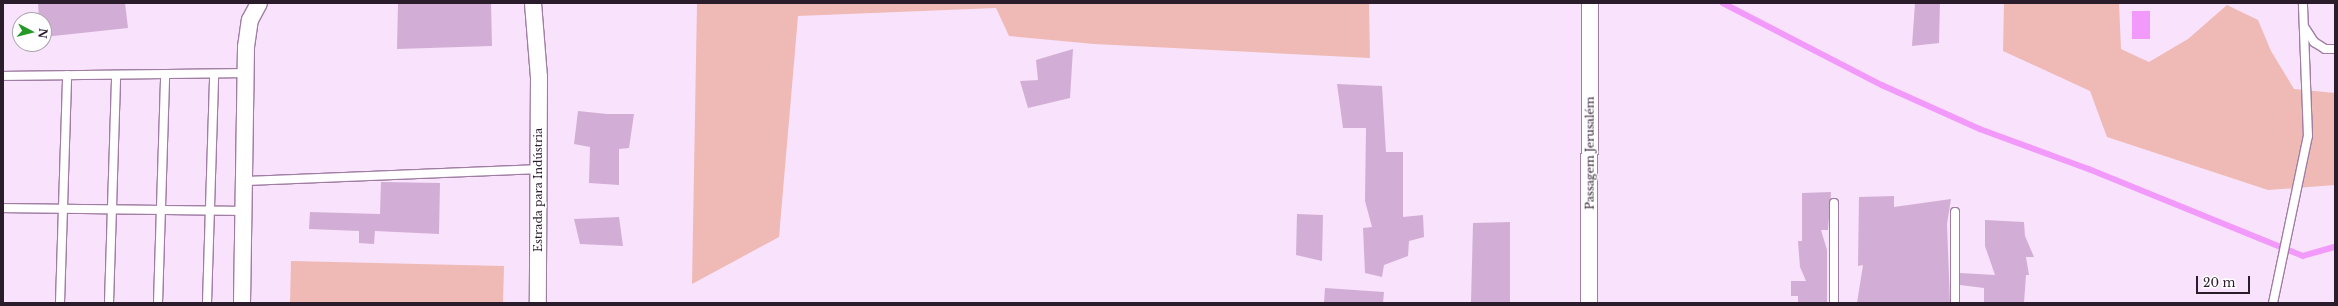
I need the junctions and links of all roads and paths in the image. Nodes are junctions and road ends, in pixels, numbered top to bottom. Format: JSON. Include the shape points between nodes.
{"nodes":[{"id":1,"x":260,"y":3,"type":"edge"},
{"id":2,"x":533,"y":3,"type":"edge"},
{"id":3,"x":1590,"y":3,"type":"edge"},
{"id":4,"x":2303,"y":3,"type":"edge"},
{"id":5,"x":2305,"y":27,"type":"junction"},
{"id":6,"x":2335,"y":49,"type":"edge"},
{"id":7,"x":246,"y":73,"type":"junction"},
{"id":8,"x":165,"y":74,"type":"junction"},
{"id":9,"x":214,"y":74,"type":"junction"},
{"id":10,"x":67,"y":75,"type":"junction"},
{"id":11,"x":116,"y":75,"type":"junction"},
{"id":12,"x":3,"y":76,"type":"edge"},
{"id":13,"x":537,"y":169,"type":"junction"},
{"id":14,"x":244,"y":181,"type":"junction"},
{"id":15,"x":1834,"y":203,"type":"dead end"},
{"id":16,"x":3,"y":208,"type":"edge"},
{"id":17,"x":63,"y":208,"type":"junction"},
{"id":18,"x":112,"y":209,"type":"junction"},
{"id":19,"x":161,"y":210,"type":"junction"},
{"id":20,"x":210,"y":210,"type":"junction"},
{"id":21,"x":244,"y":210,"type":"junction"},
{"id":22,"x":1955,"y":212,"type":"dead end"},
{"id":23,"x":60,"y":303,"type":"edge"},
{"id":24,"x":109,"y":303,"type":"edge"},
{"id":25,"x":158,"y":303,"type":"edge"},
{"id":26,"x":207,"y":303,"type":"edge"},
{"id":27,"x":242,"y":303,"type":"edge"},
{"id":28,"x":538,"y":303,"type":"edge"},
{"id":29,"x":1589,"y":303,"type":"edge"},
{"id":30,"x":1834,"y":303,"type":"edge"},
{"id":31,"x":1955,"y":303,"type":"edge"},
{"id":32,"x":2273,"y":303,"type":"edge"}],
"edges":[{"from":1,"to":7,"type":"street","via":[[250,20]]},
{"from":2,"to":13,"type":"street","name":"Estrada para Indústria","via":[[539,77]]},
{"from":3,"to":29,"type":"street","name":"Passagem Jerusalém"},
{"from":4,"to":5,"type":"lane"},
{"from":5,"to":6,"type":"lane","via":[[2314,42],[2325,49]]},
{"from":5,"to":32,"type":"lane","via":[[2308,136]]},
{"from":7,"to":9,"type":"lane"},
{"from":7,"to":14,"type":"street"},
{"from":8,"to":9,"type":"lane"},
{"from":8,"to":11,"type":"lane"},
{"from":8,"to":19,"type":"lane"},
{"from":9,"to":20,"type":"lane"},
{"from":10,"to":11,"type":"lane"},
{"from":10,"to":12,"type":"lane"},
{"from":10,"to":17,"type":"lane"},
{"from":11,"to":18,"type":"lane"},
{"from":13,"to":14,"type":"lane"},
{"from":13,"to":28,"type":"street","name":"Estrada para Indústria"},
{"from":14,"to":21,"type":"street"},
{"from":15,"to":30,"type":"lane"},
{"from":16,"to":17,"type":"lane"},
{"from":17,"to":18,"type":"lane"},
{"from":17,"to":23,"type":"lane"},
{"from":18,"to":19,"type":"lane"},
{"from":18,"to":24,"type":"lane"},
{"from":19,"to":20,"type":"lane"},
{"from":19,"to":25,"type":"lane"},
{"from":20,"to":21,"type":"lane"},
{"from":20,"to":26,"type":"lane"},
{"from":21,"to":27,"type":"street"},
{"from":22,"to":31,"type":"lane"}]}
